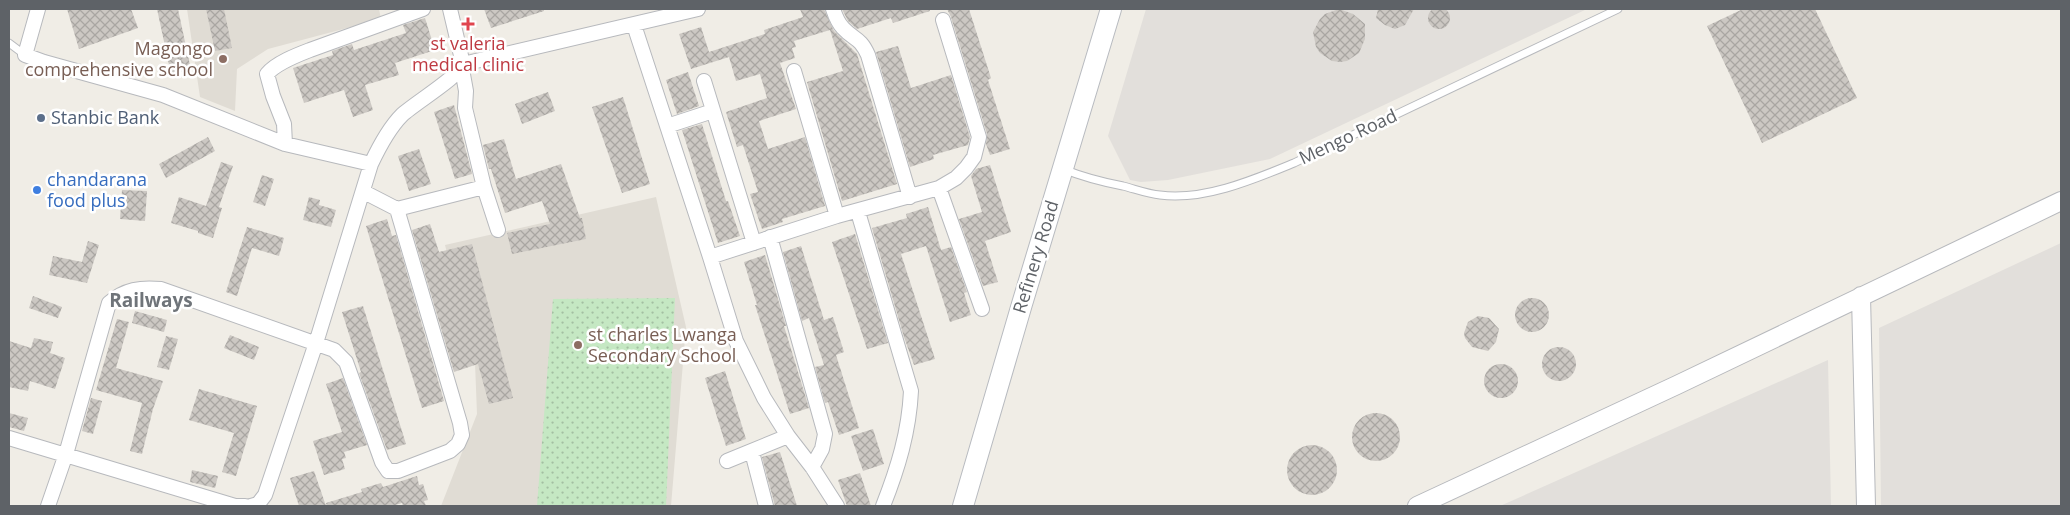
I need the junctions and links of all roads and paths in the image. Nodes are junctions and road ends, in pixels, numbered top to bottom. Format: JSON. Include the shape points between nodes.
{"nodes":[{"id":1,"x":38,"y":9,"type":"edge"},
{"id":2,"x":423,"y":9,"type":"edge"},
{"id":3,"x":450,"y":9,"type":"edge"},
{"id":4,"x":698,"y":9,"type":"edge"},
{"id":5,"x":833,"y":9,"type":"edge"},
{"id":6,"x":1111,"y":9,"type":"edge"},
{"id":7,"x":1618,"y":9,"type":"edge"},
{"id":8,"x":943,"y":20,"type":"dead end"},
{"id":9,"x":634,"y":25,"type":"junction"},
{"id":10,"x":9,"y":44,"type":"edge"},
{"id":11,"x":25,"y":54,"type":"junction"},
{"id":12,"x":463,"y":66,"type":"junction"},
{"id":13,"x":794,"y":71,"type":"dead end"},
{"id":14,"x":704,"y":82,"type":"dead end"},
{"id":15,"x":713,"y":111,"type":"junction"},
{"id":16,"x":667,"y":126,"type":"junction"},
{"id":17,"x":285,"y":144,"type":"junction"},
{"id":18,"x":371,"y":164,"type":"junction"},
{"id":19,"x":1063,"y":169,"type":"junction"},
{"id":20,"x":484,"y":187,"type":"junction"},
{"id":21,"x":939,"y":188,"type":"junction"},
{"id":22,"x":364,"y":192,"type":"junction"},
{"id":23,"x":910,"y":197,"type":"junction"},
{"id":24,"x":2061,"y":201,"type":"edge"},
{"id":25,"x":397,"y":209,"type":"junction"},
{"id":26,"x":858,"y":212,"type":"junction"},
{"id":27,"x":837,"y":216,"type":"junction"},
{"id":28,"x":498,"y":230,"type":"dead end"},
{"id":29,"x":770,"y":237,"type":"junction"},
{"id":30,"x":754,"y":243,"type":"junction"},
{"id":31,"x":710,"y":258,"type":"junction"},
{"id":32,"x":1861,"y":296,"type":"junction"},
{"id":33,"x":982,"y":310,"type":"dead end"},
{"id":34,"x":316,"y":343,"type":"junction"},
{"id":35,"x":788,"y":436,"type":"junction"},
{"id":36,"x":9,"y":438,"type":"edge"},
{"id":37,"x":752,"y":452,"type":"junction"},
{"id":38,"x":66,"y":454,"type":"junction"},
{"id":39,"x":728,"y":461,"type":"dead end"},
{"id":40,"x":812,"y":467,"type":"junction"},
{"id":41,"x":48,"y":506,"type":"edge"},
{"id":42,"x":246,"y":506,"type":"edge"},
{"id":43,"x":250,"y":506,"type":"edge"},
{"id":44,"x":766,"y":506,"type":"edge"},
{"id":45,"x":837,"y":506,"type":"edge"},
{"id":46,"x":883,"y":506,"type":"edge"},
{"id":47,"x":964,"y":506,"type":"edge"},
{"id":48,"x":1417,"y":506,"type":"edge"},
{"id":49,"x":1866,"y":506,"type":"edge"}],
"edges":[{"from":1,"to":11,"type":"street"},
{"from":2,"to":17,"type":"street","via":[[310,50],[270,69],[267,74],[284,124]]},
{"from":3,"to":12,"type":"street"},
{"from":4,"to":9,"type":"street"},
{"from":5,"to":23,"type":"street","via":[[842,27],[864,44]]},
{"from":6,"to":19,"type":"main road","name":"Refinery Road"},
{"from":7,"to":19,"type":"lane","name":"Mengo Road","via":[[1294,163],[1217,190],[1161,195],[1087,178]]},
{"from":8,"to":21,"type":"street","via":[[979,137],[974,157],[966,168]]},
{"from":9,"to":12,"type":"street"},
{"from":9,"to":16,"type":"street"},
{"from":10,"to":11,"type":"lane"},
{"from":11,"to":17,"type":"street","via":[[162,95]]},
{"from":12,"to":18,"type":"street","via":[[455,76],[401,117],[380,145]]},
{"from":12,"to":20,"type":"street","via":[[465,108]]},
{"from":13,"to":27,"type":"street"},
{"from":14,"to":15,"type":"street"},
{"from":15,"to":16,"type":"street"},
{"from":15,"to":30,"type":"street"},
{"from":16,"to":31,"type":"street"},
{"from":17,"to":18,"type":"street"},
{"from":18,"to":22,"type":"street"},
{"from":19,"to":47,"type":"main road","name":"Refinery Road"},
{"from":20,"to":25,"type":"street"},
{"from":20,"to":28,"type":"street"},
{"from":21,"to":23,"type":"street"},
{"from":21,"to":33,"type":"street"},
{"from":22,"to":25,"type":"street"},
{"from":22,"to":34,"type":"street"},
{"from":23,"to":26,"type":"street"},
{"from":24,"to":32,"type":"street"},
{"from":25,"to":34,"type":"street","via":[[460,423],[462,435],[458,444],[450,451],[398,471],[388,470],[382,462],[346,362],[334,350]]},
{"from":26,"to":27,"type":"street"},
{"from":26,"to":46,"type":"street","via":[[911,391],[910,419],[903,449]]},
{"from":27,"to":29,"type":"street"},
{"from":29,"to":30,"type":"street"},
{"from":29,"to":40,"type":"street","via":[[825,434],[822,449]]},
{"from":30,"to":31,"type":"street"},
{"from":31,"to":35,"type":"street","via":[[739,349]]},
{"from":32,"to":48,"type":"street"},
{"from":32,"to":49,"type":"street"},
{"from":34,"to":38,"type":"street","via":[[161,289],[145,287],[130,290],[109,303]]},
{"from":34,"to":43,"type":"street","via":[[265,495],[258,504]]},
{"from":35,"to":37,"type":"street"},
{"from":35,"to":40,"type":"street"},
{"from":36,"to":38,"type":"street"},
{"from":37,"to":39,"type":"street"},
{"from":37,"to":44,"type":"street"},
{"from":38,"to":41,"type":"street"},
{"from":38,"to":42,"type":"street","via":[[234,506]]},
{"from":40,"to":45,"type":"street"}]}
